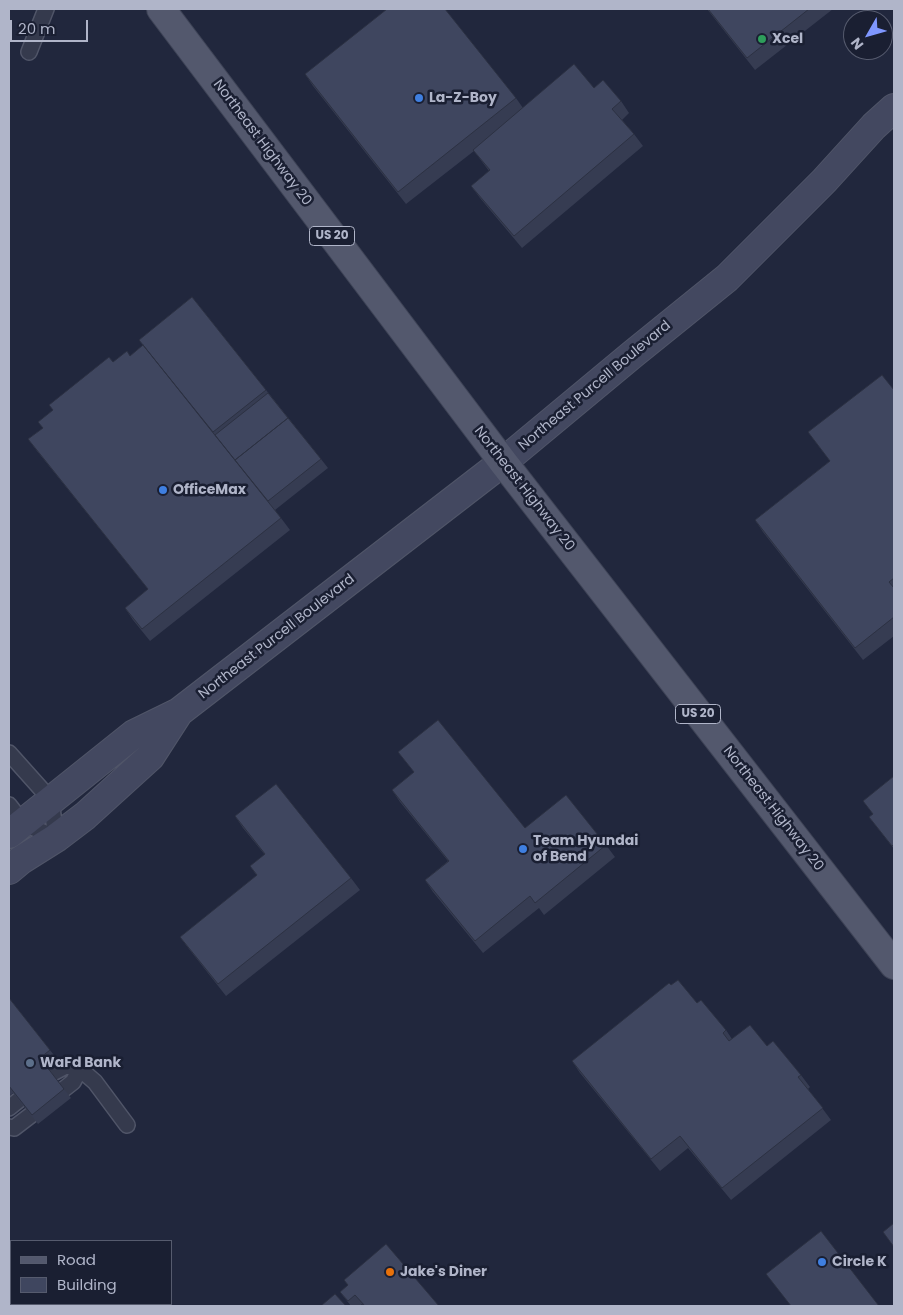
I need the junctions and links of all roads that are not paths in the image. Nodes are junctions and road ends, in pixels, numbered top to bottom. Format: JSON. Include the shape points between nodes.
{"nodes":[{"id":1,"x":46,"y":9,"type":"edge"},
{"id":2,"x":161,"y":9,"type":"edge"},
{"id":3,"x":29,"y":52,"type":"dead end"},
{"id":4,"x":894,"y":108,"type":"edge"},
{"id":5,"x":503,"y":462,"type":"junction"},
{"id":6,"x":179,"y":712,"type":"junction"},
{"id":7,"x":9,"y":753,"type":"edge"},
{"id":8,"x":51,"y":800,"type":"junction"},
{"id":9,"x":13,"y":820,"type":"edge"},
{"id":10,"x":56,"y":838,"type":"junction"},
{"id":11,"x":9,"y":870,"type":"edge"},
{"id":12,"x":894,"y":965,"type":"edge"},
{"id":13,"x":80,"y":1069,"type":"junction"},
{"id":14,"x":51,"y":1074,"type":"edge"},
{"id":15,"x":64,"y":1089,"type":"edge"},
{"id":16,"x":31,"y":1115,"type":"edge"},
{"id":17,"x":127,"y":1125,"type":"dead end"},
{"id":18,"x":9,"y":1127,"type":"edge"}],
"edges":[{"from":1,"to":3,"type":"lane"},
{"from":2,"to":5,"type":"main road","name":"Northeast Highway 20","number":"US 20"},
{"from":4,"to":5,"type":"street","name":"Northeast Purcell Boulevard","via":[[727,278]]},
{"from":5,"to":6,"type":"street","name":"Northeast Purcell Boulevard"},
{"from":5,"to":12,"type":"main road","name":"Northeast Highway 20","number":"US 20"},
{"from":6,"to":8,"type":"street","name":"Northeast Purcell Boulevard","via":[[134,734]]},
{"from":6,"to":10,"type":"street","name":"Northeast Purcell Boulevard","via":[[150,757]]},
{"from":7,"to":8,"type":"lane"},
{"from":8,"to":9,"type":"street","name":"Northeast Purcell Boulevard"},
{"from":8,"to":10,"type":"lane"},
{"from":9,"to":10,"type":"lane"},
{"from":10,"to":11,"type":"street","name":"Northeast Purcell Boulevard"},
{"from":13,"to":14,"type":"lane","via":[[66,1066]]},
{"from":13,"to":15,"type":"lane","via":[[73,1082]]},
{"from":13,"to":17,"type":"lane","via":[[95,1082]]},
{"from":16,"to":18,"type":"lane","via":[[14,1128]]}]}
